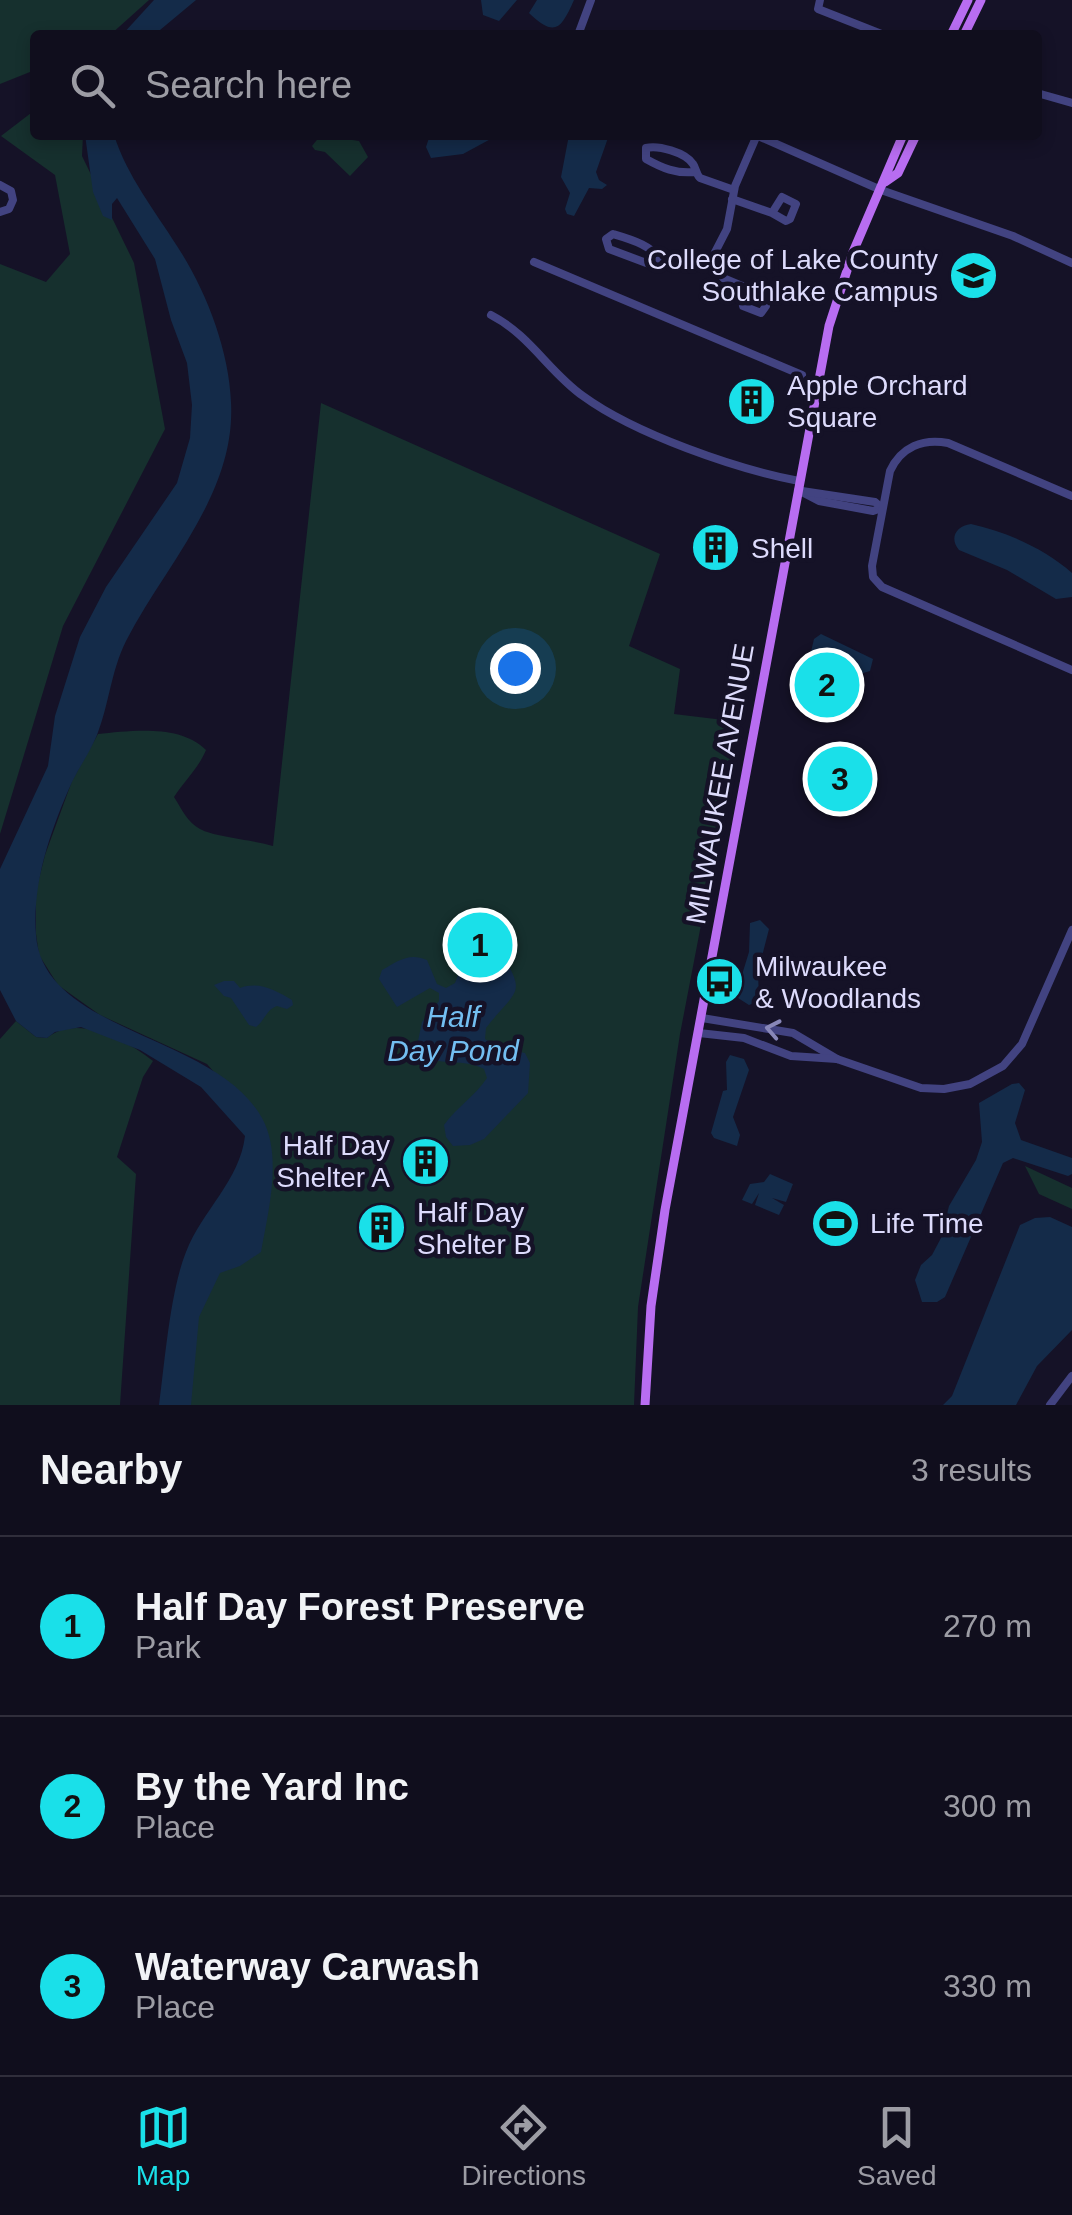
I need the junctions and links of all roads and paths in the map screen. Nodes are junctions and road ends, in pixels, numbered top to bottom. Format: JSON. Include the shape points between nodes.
{"nodes":[{"id":1,"x":591,"y":0,"type":"edge"},
{"id":2,"x":968,"y":0,"type":"edge"},
{"id":3,"x":981,"y":0,"type":"edge"},
{"id":4,"x":819,"y":4,"type":"edge"},
{"id":5,"x":580,"y":30,"type":"edge"},
{"id":6,"x":874,"y":30,"type":"edge"},
{"id":7,"x":953,"y":30,"type":"edge"},
{"id":8,"x":966,"y":30,"type":"edge"},
{"id":9,"x":1042,"y":94,"type":"edge"},
{"id":10,"x":1072,"y":103,"type":"edge"},
{"id":11,"x":755,"y":140,"type":"edge"},
{"id":12,"x":769,"y":140,"type":"edge"},
{"id":13,"x":901,"y":140,"type":"edge"},
{"id":14,"x":914,"y":140,"type":"edge"},
{"id":15,"x":694,"y":172,"type":"junction"},
{"id":16,"x":0,"y":185,"type":"edge"},
{"id":17,"x":883,"y":186,"type":"junction"},
{"id":18,"x":733,"y":194,"type":"junction"},
{"id":19,"x":0,"y":212,"type":"edge"},
{"id":20,"x":772,"y":213,"type":"dead end"},
{"id":21,"x":711,"y":260,"type":"junction"},
{"id":22,"x":534,"y":262,"type":"dead end"},
{"id":23,"x":662,"y":263,"type":"junction"},
{"id":24,"x":1072,"y":263,"type":"edge"},
{"id":25,"x":742,"y":286,"type":"dead end"},
{"id":26,"x":491,"y":315,"type":"dead end"},
{"id":27,"x":802,"y":375,"type":"dead end"},
{"id":28,"x":798,"y":486,"type":"junction"},
{"id":29,"x":1072,"y":496,"type":"edge"},
{"id":30,"x":882,"y":508,"type":"junction"},
{"id":31,"x":1072,"y":670,"type":"edge"},
{"id":32,"x":1072,"y":930,"type":"edge"},
{"id":33,"x":702,"y":1018,"type":"junction"},
{"id":34,"x":700,"y":1033,"type":"junction"},
{"id":35,"x":837,"y":1060,"type":"junction"},
{"id":36,"x":1072,"y":1376,"type":"edge"},
{"id":37,"x":645,"y":1405,"type":"edge"},
{"id":38,"x":1050,"y":1405,"type":"edge"}],
"edges":[{"from":1,"to":5,"type":"street"},
{"from":2,"to":7,"type":"main road"},
{"from":3,"to":8,"type":"main road"},
{"from":4,"to":6,"type":"street"},
{"from":9,"to":10,"type":"street"},
{"from":11,"to":18,"type":"street"},
{"from":12,"to":17,"type":"street"},
{"from":13,"to":17,"type":"main road","name":"MILWAUKEE AVENUE"},
{"from":14,"to":17,"type":"main road","name":"MILWAUKEE AVENUE","via":[[898,173]]},
{"from":15,"to":15,"type":"street","via":[[676,154],[646,148],[646,160]]},
{"from":15,"to":18,"type":"street"},
{"from":16,"to":19,"type":"street","via":[[14,200]]},
{"from":17,"to":24,"type":"street"},
{"from":17,"to":28,"type":"main road","name":"MILWAUKEE AVENUE","via":[[852,252],[829,326]]},
{"from":18,"to":20,"type":"street"},
{"from":18,"to":21,"type":"street","via":[[727,229]]},
{"from":21,"to":23,"type":"street"},
{"from":21,"to":25,"type":"street","via":[[718,274]]},
{"from":22,"to":27,"type":"street"},
{"from":23,"to":23,"type":"street","via":[[652,249],[614,234],[606,239],[609,250]]},
{"from":26,"to":28,"type":"street","via":[[611,414]]},
{"from":28,"to":30,"type":"street","via":[[819,501]]},
{"from":28,"to":33,"type":"main road","name":"MILWAUKEE AVENUE"},
{"from":29,"to":30,"type":"street","via":[[931,441],[898,457]]},
{"from":30,"to":31,"type":"street","via":[[872,566],[882,588]]},
{"from":32,"to":35,"type":"street","via":[[1027,1036],[993,1073],[931,1089]]},
{"from":33,"to":34,"type":"main road","name":"MILWAUKEE AVENUE"},
{"from":35,"to":33,"type":"street","one_way":true,"via":[[793,1033]]},
{"from":34,"to":35,"type":"street"},
{"from":34,"to":37,"type":"main road","name":"MILWAUKEE AVENUE","via":[[657,1256]]},
{"from":36,"to":38,"type":"street"}]}
